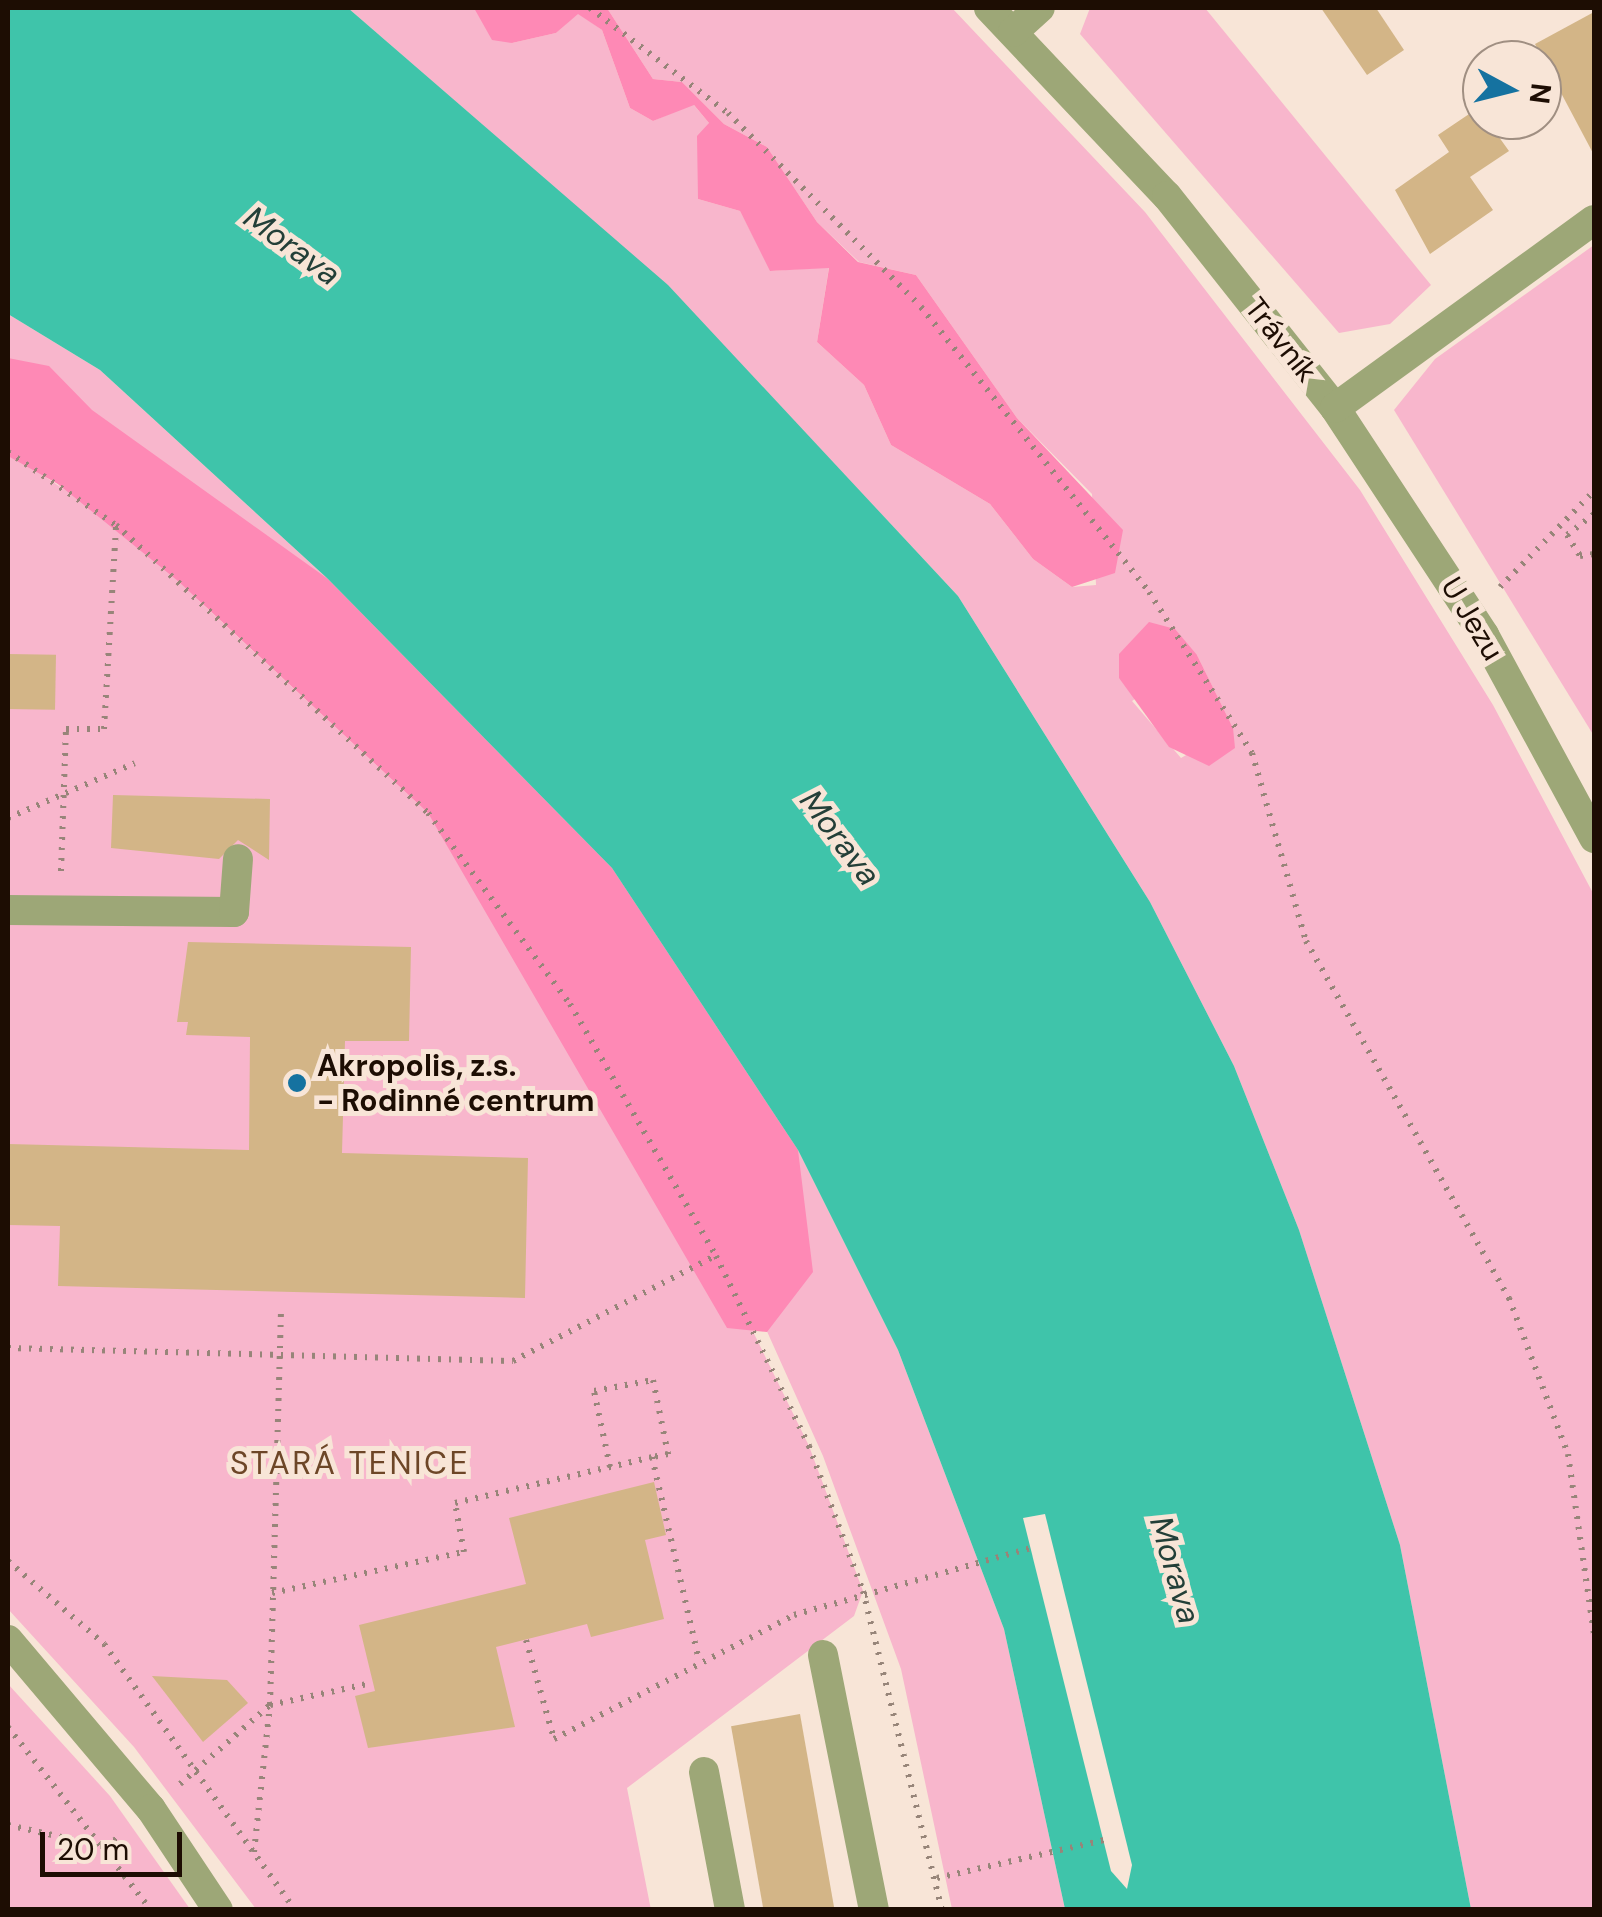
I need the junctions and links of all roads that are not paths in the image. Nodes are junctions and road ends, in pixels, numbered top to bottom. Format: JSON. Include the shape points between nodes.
{"nodes":[{"id":1,"x":989,"y":8,"type":"edge"},
{"id":2,"x":1040,"y":8,"type":"edge"},
{"id":3,"x":1013,"y":32,"type":"junction"},
{"id":4,"x":1594,"y":220,"type":"edge"},
{"id":5,"x":1335,"y":408,"type":"junction"},
{"id":6,"x":1594,"y":838,"type":"edge"},
{"id":7,"x":238,"y":859,"type":"dead end"},
{"id":8,"x":8,"y":910,"type":"edge"},
{"id":9,"x":8,"y":1640,"type":"edge"},
{"id":10,"x":823,"y":1655,"type":"dead end"},
{"id":11,"x":704,"y":1772,"type":"dead end"},
{"id":12,"x":218,"y":1910,"type":"edge"},
{"id":13,"x":730,"y":1910,"type":"edge"},
{"id":14,"x":874,"y":1910,"type":"edge"}],
"edges":[{"from":1,"to":3,"type":"street","name":"Trávník"},
{"from":2,"to":3,"type":"street"},
{"from":3,"to":5,"type":"street","name":"Trávník","via":[[1167,196]]},
{"from":4,"to":5,"type":"street","name":"Trávník"},
{"from":5,"to":6,"type":"street","name":"U Jezu","via":[[1484,635]]},
{"from":7,"to":8,"type":"street","via":[[234,912]]},
{"from":9,"to":12,"type":"street","via":[[151,1810]]},
{"from":10,"to":14,"type":"street"},
{"from":11,"to":13,"type":"street"}]}
